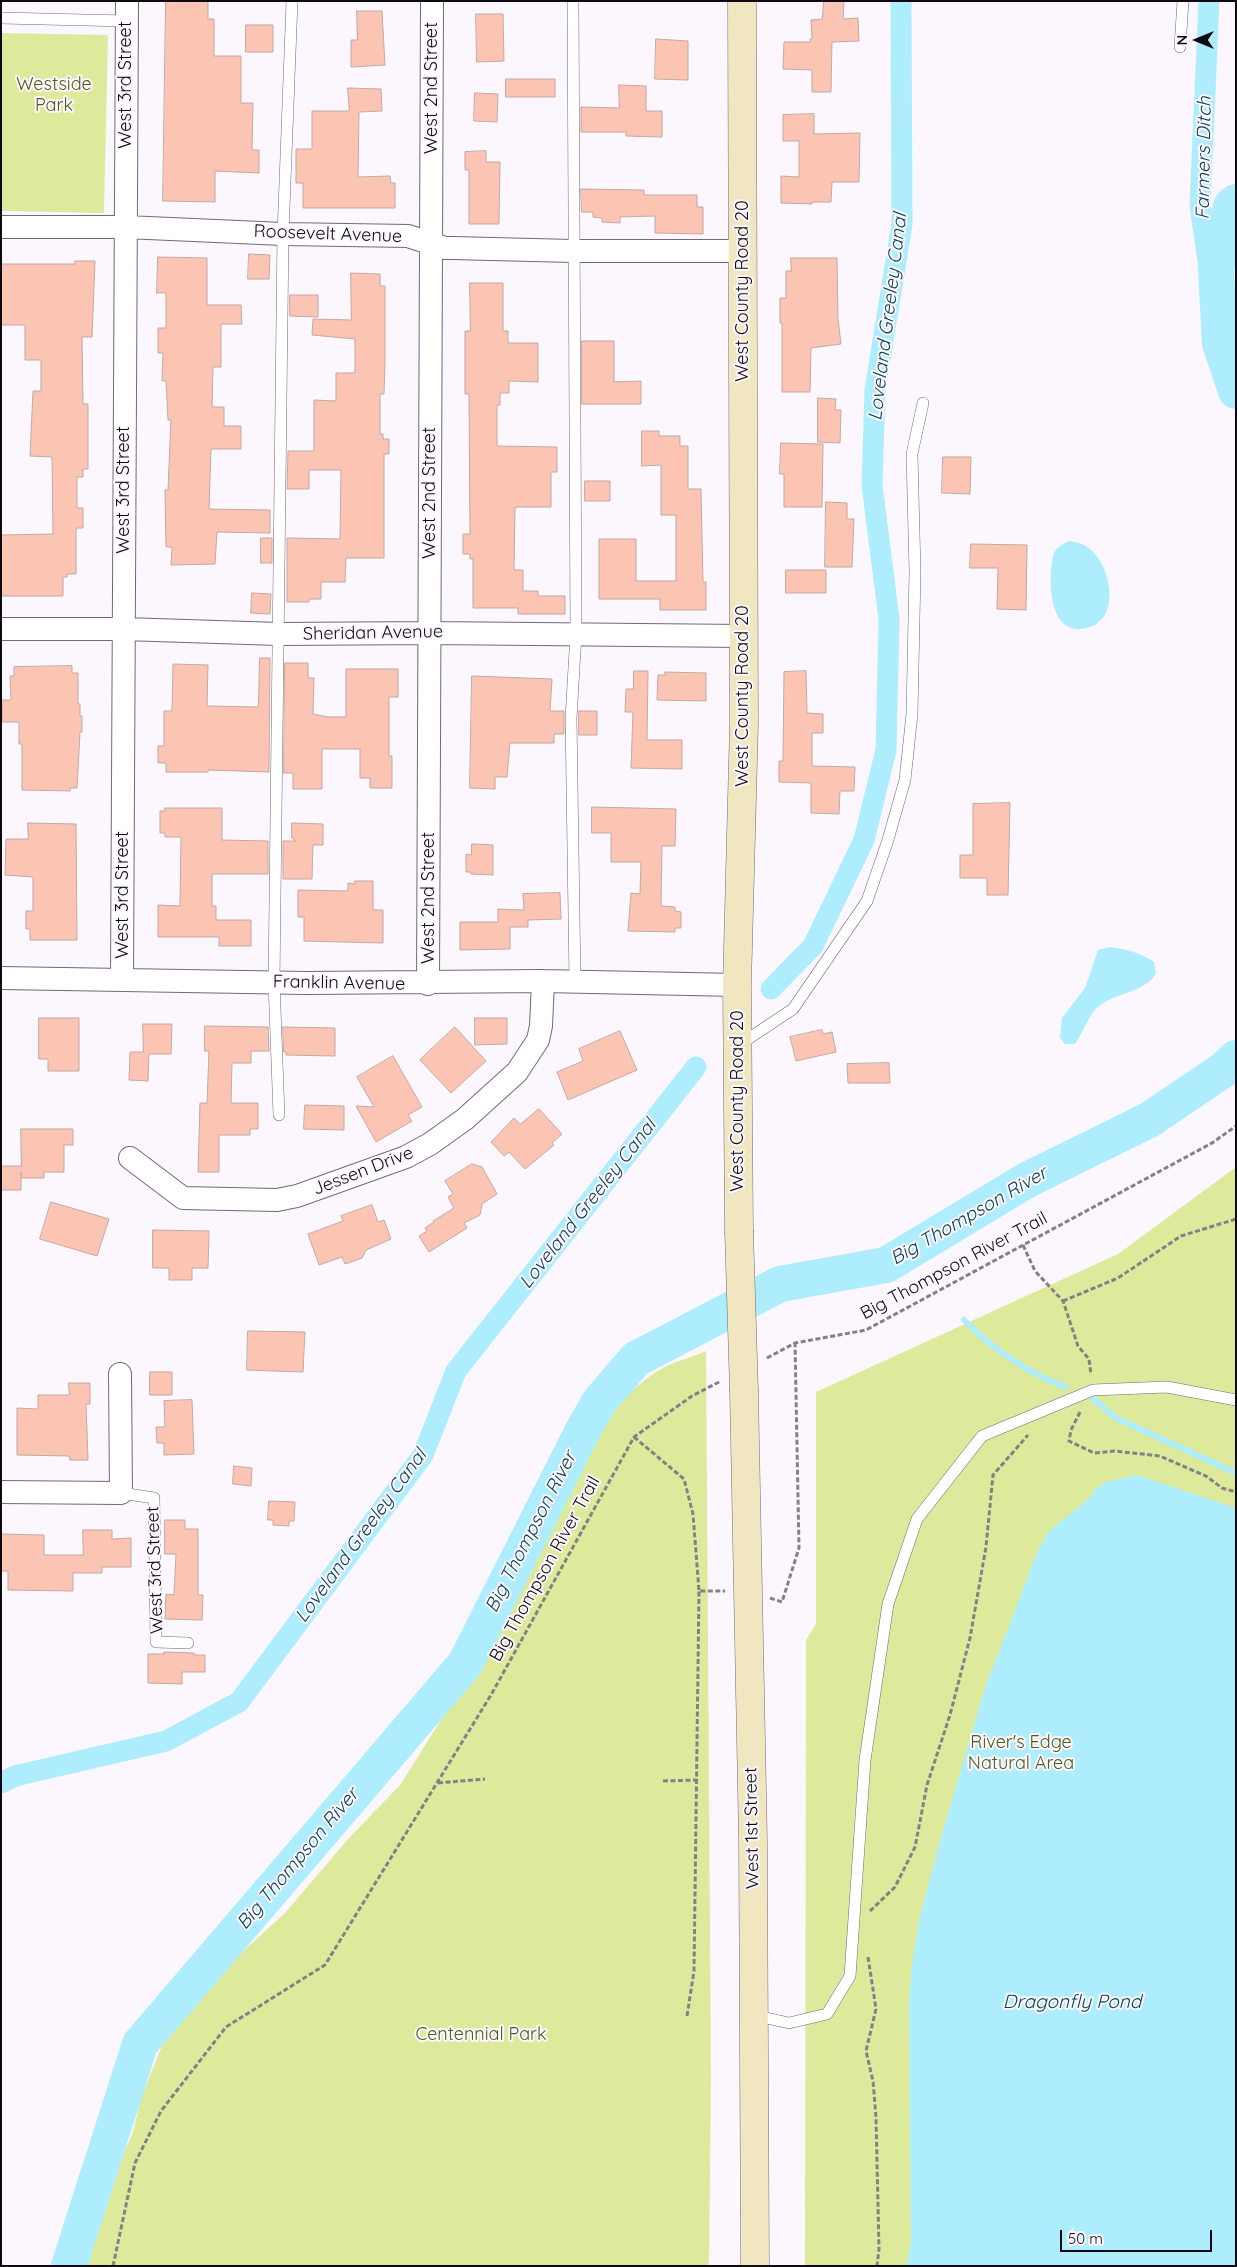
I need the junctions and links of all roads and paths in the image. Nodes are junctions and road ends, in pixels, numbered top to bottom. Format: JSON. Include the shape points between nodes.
{"nodes":[{"id":1,"x":292,"y":1,"type":"edge"},
{"id":2,"x":432,"y":1,"type":"edge"},
{"id":3,"x":573,"y":1,"type":"edge"},
{"id":4,"x":742,"y":1,"type":"edge"},
{"id":5,"x":1183,"y":1,"type":"edge"},
{"id":6,"x":127,"y":11,"type":"edge"},
{"id":7,"x":1,"y":18,"type":"edge"},
{"id":8,"x":1180,"y":46,"type":"dead end"},
{"id":9,"x":1,"y":227,"type":"edge"},
{"id":10,"x":126,"y":228,"type":"junction"},
{"id":11,"x":283,"y":234,"type":"junction"},
{"id":12,"x":432,"y":244,"type":"junction"},
{"id":13,"x":574,"y":251,"type":"junction"},
{"id":14,"x":743,"y":251,"type":"junction"},
{"id":15,"x":923,"y":403,"type":"dead end"},
{"id":16,"x":1,"y":629,"type":"edge"},
{"id":17,"x":124,"y":629,"type":"junction"},
{"id":18,"x":430,"y":632,"type":"junction"},
{"id":19,"x":279,"y":634,"type":"junction"},
{"id":20,"x":576,"y":634,"type":"junction"},
{"id":21,"x":744,"y":636,"type":"junction"},
{"id":22,"x":1,"y":978,"type":"edge"},
{"id":23,"x":122,"y":978,"type":"junction"},
{"id":24,"x":543,"y":981,"type":"junction"},
{"id":25,"x":274,"y":982,"type":"junction"},
{"id":26,"x":576,"y":982,"type":"junction"},
{"id":27,"x":428,"y":984,"type":"junction"},
{"id":28,"x":737,"y":985,"type":"junction"},
{"id":29,"x":738,"y":1046,"type":"junction"},
{"id":30,"x":279,"y":1115,"type":"dead end"},
{"id":31,"x":1236,"y":1126,"type":"edge"},
{"id":32,"x":130,"y":1158,"type":"dead end"},
{"id":33,"x":1236,"y":1219,"type":"edge"},
{"id":34,"x":1023,"y":1245,"type":"junction"},
{"id":35,"x":1063,"y":1301,"type":"junction"},
{"id":36,"x":761,"y":1361,"type":"dead end"},
{"id":37,"x":120,"y":1374,"type":"dead end"},
{"id":38,"x":735,"y":1385,"type":"junction"},
{"id":39,"x":1093,"y":1390,"type":"junction"},
{"id":40,"x":1236,"y":1400,"type":"edge"},
{"id":41,"x":1036,"y":1430,"type":"dead end"},
{"id":42,"x":1,"y":1492,"type":"edge"},
{"id":43,"x":1236,"y":1492,"type":"edge"},
{"id":44,"x":122,"y":1493,"type":"junction"},
{"id":45,"x":699,"y":1591,"type":"dead end"},
{"id":46,"x":188,"y":1643,"type":"dead end"},
{"id":47,"x":485,"y":1779,"type":"dead end"},
{"id":48,"x":697,"y":1780,"type":"junction"},
{"id":49,"x":663,"y":1781,"type":"dead end"},
{"id":50,"x":437,"y":1783,"type":"junction"},
{"id":51,"x":853,"y":1927,"type":"junction"},
{"id":52,"x":753,"y":2015,"type":"junction"},
{"id":53,"x":687,"y":2016,"type":"dead end"},
{"id":54,"x":113,"y":2266,"type":"edge"},
{"id":55,"x":755,"y":2266,"type":"edge"},
{"id":56,"x":877,"y":2266,"type":"edge"}],
"edges":[{"from":1,"to":11,"type":"lane"},
{"from":2,"to":12,"type":"street","name":"West 2nd Street"},
{"from":3,"to":13,"type":"lane"},
{"from":4,"to":14,"type":"main road","name":"West County Road 20"},
{"from":5,"to":8,"type":"lane"},
{"from":6,"to":7,"type":"lane"},
{"from":6,"to":10,"type":"street","name":"West 3rd Street"},
{"from":9,"to":10,"type":"street","name":"Roosevelt Avenue"},
{"from":10,"to":11,"type":"street","name":"Roosevelt Avenue"},
{"from":10,"to":17,"type":"street","name":"West 3rd Street"},
{"from":11,"to":12,"type":"street","name":"Roosevelt Avenue","via":[[408,236]]},
{"from":11,"to":19,"type":"lane"},
{"from":12,"to":13,"type":"street","name":"Roosevelt Avenue","via":[[445,248]]},
{"from":12,"to":18,"type":"street","name":"West 2nd Street"},
{"from":13,"to":14,"type":"street","name":"Roosevelt Avenue"},
{"from":13,"to":20,"type":"lane"},
{"from":14,"to":21,"type":"main road","name":"West County Road 20"},
{"from":15,"to":29,"type":"lane","via":[[912,454],[915,572],[912,714],[905,780],[887,844],[867,901],[793,1009]]},
{"from":16,"to":17,"type":"street","name":"Sheridan Avenue"},
{"from":17,"to":19,"type":"street","name":"Sheridan Avenue"},
{"from":17,"to":23,"type":"street","name":"West 3rd Street"},
{"from":18,"to":19,"type":"street","name":"Sheridan Avenue"},
{"from":18,"to":20,"type":"street","name":"Sheridan Avenue"},
{"from":18,"to":27,"type":"street","name":"West 2nd Street"},
{"from":19,"to":25,"type":"lane"},
{"from":20,"to":21,"type":"street","name":"Sheridan Avenue"},
{"from":20,"to":26,"type":"lane","via":[[571,718]]},
{"from":21,"to":28,"type":"main road","name":"West County Road 20","via":[[744,780]]},
{"from":22,"to":23,"type":"street","name":"Franklin Avenue"},
{"from":23,"to":25,"type":"street","name":"Franklin Avenue"},
{"from":24,"to":26,"type":"street","name":"Franklin Avenue"},
{"from":24,"to":27,"type":"street","name":"Franklin Avenue"},
{"from":24,"to":32,"type":"street","name":"Jessen Drive","via":[[538,1040],[517,1072],[465,1119],[406,1157],[303,1194],[277,1200],[183,1198]]},
{"from":25,"to":27,"type":"street","name":"Franklin Avenue"},
{"from":25,"to":30,"type":"lane"},
{"from":26,"to":28,"type":"street","name":"Franklin Avenue"},
{"from":28,"to":29,"type":"main road","name":"West County Road 20"},
{"from":29,"to":38,"type":"main road","name":"West County Road 20","bridge":true,"via":[[740,1231]]},
{"from":31,"to":34,"type":"path","name":"Big Thompson River Trail","via":[[1212,1143]]},
{"from":33,"to":35,"type":"path","via":[[1181,1236],[1118,1278]]},
{"from":34,"to":35,"type":"path","via":[[1035,1271]]},
{"from":34,"to":36,"type":"path","name":"Big Thompson River Trail","via":[[866,1330],[795,1343]]},
{"from":35,"to":39,"type":"path","via":[[1078,1346],[1089,1359]]},
{"from":37,"to":44,"type":"street","name":"West 3rd Street"},
{"from":38,"to":50,"type":"path","name":"Big Thompson River Trail","via":[[692,1396],[634,1437],[491,1695]]},
{"from":38,"to":52,"type":"main road","name":"West 1st Street","via":[[753,1840]]},
{"from":39,"to":40,"type":"lane","via":[[1168,1386]]},
{"from":39,"to":43,"type":"path","via":[[1071,1430],[1069,1441],[1094,1453],[1114,1451],[1160,1456]]},
{"from":39,"to":51,"type":"lane","via":[[982,1436],[917,1519],[888,1604],[865,1760]]},
{"from":41,"to":51,"type":"path","via":[[993,1476],[986,1547],[970,1638],[927,1785],[915,1847],[895,1887]]},
{"from":42,"to":44,"type":"street"},
{"from":44,"to":46,"type":"lane","name":"West 3rd Street","via":[[154,1498],[156,1642]]},
{"from":45,"to":48,"type":"path"},
{"from":47,"to":50,"type":"path"},
{"from":48,"to":49,"type":"path"},
{"from":48,"to":53,"type":"path","via":[[694,1972]]},
{"from":50,"to":54,"type":"path","name":"Big Thompson River Trail","via":[[325,1964],[226,2026],[161,2111],[135,2163]]},
{"from":51,"to":52,"type":"lane","via":[[850,1976],[827,2014],[789,2023]]},
{"from":51,"to":56,"type":"path","via":[[869,1958],[876,2009],[866,2051],[876,2117]]},
{"from":52,"to":55,"type":"main road","name":"West 1st Street"}]}
